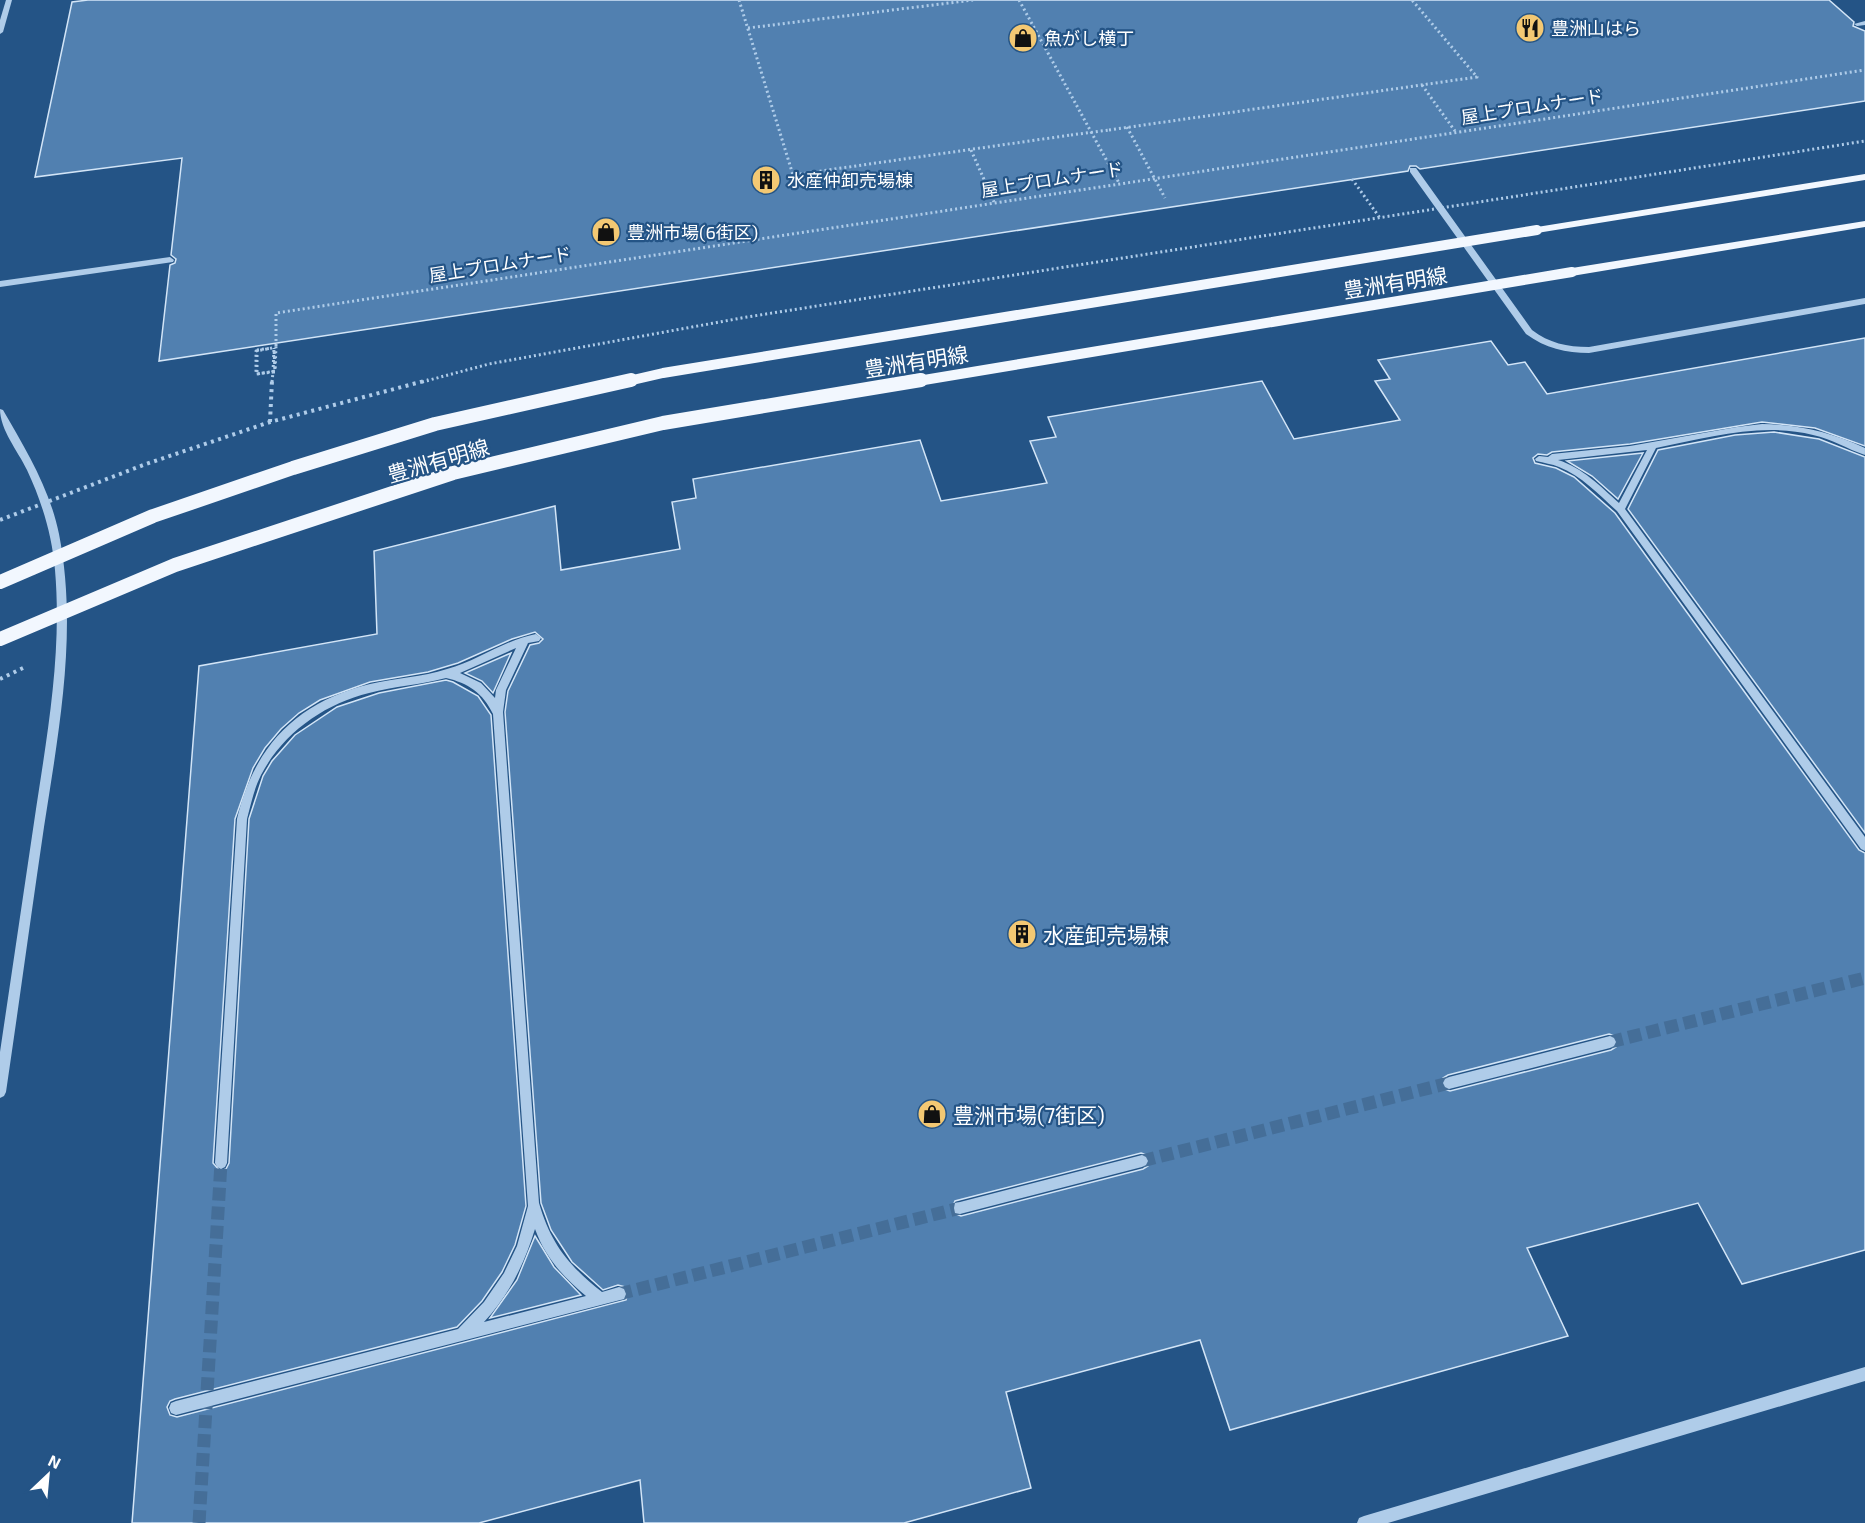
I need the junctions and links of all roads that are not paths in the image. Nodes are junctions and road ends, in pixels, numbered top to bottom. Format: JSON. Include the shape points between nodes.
{"nodes":[{"id":1,"x":9,"y":0,"type":"edge"},
{"id":2,"x":0,"y":32,"type":"edge"},
{"id":3,"x":1413,"y":170,"type":"dead end"},
{"id":4,"x":1865,"y":177,"type":"edge"},
{"id":5,"x":1865,"y":224,"type":"edge"},
{"id":6,"x":170,"y":260,"type":"dead end"},
{"id":7,"x":0,"y":284,"type":"edge"},
{"id":8,"x":1865,"y":301,"type":"edge"},
{"id":9,"x":0,"y":412,"type":"edge"},
{"id":10,"x":1653,"y":446,"type":"junction"},
{"id":11,"x":1865,"y":452,"type":"edge"},
{"id":12,"x":1620,"y":509,"type":"junction"},
{"id":13,"x":0,"y":582,"type":"edge"},
{"id":14,"x":0,"y":639,"type":"edge"},
{"id":15,"x":447,"y":674,"type":"junction"},
{"id":16,"x":498,"y":712,"type":"junction"},
{"id":17,"x":1865,"y":846,"type":"edge"},
{"id":18,"x":1610,"y":1042,"type":"tunnel mouth"},
{"id":19,"x":1449,"y":1083,"type":"tunnel mouth"},
{"id":20,"x":0,"y":1092,"type":"edge"},
{"id":21,"x":1142,"y":1161,"type":"tunnel mouth"},
{"id":22,"x":221,"y":1163,"type":"tunnel mouth"},
{"id":23,"x":533,"y":1203,"type":"junction"},
{"id":24,"x":960,"y":1208,"type":"tunnel mouth"},
{"id":25,"x":619,"y":1294,"type":"tunnel mouth"},
{"id":26,"x":601,"y":1299,"type":"junction"},
{"id":27,"x":461,"y":1334,"type":"junction"},
{"id":28,"x":1865,"y":1374,"type":"edge"},
{"id":29,"x":176,"y":1408,"type":"dead end"},
{"id":30,"x":1364,"y":1523,"type":"edge"}],
"edges":[{"from":1,"to":2,"type":"lane"},
{"from":3,"to":8,"type":"lane","via":[[1529,332],[1561,348],[1589,350]]},
{"from":4,"to":13,"type":"main road","name":"豊洲有明線","bridge":true,"via":[[663,373],[562,394],[435,424],[293,468],[153,516]]},
{"from":5,"to":14,"type":"main road","name":"豊洲有明線","bridge":true,"via":[[628,432],[453,473],[197,557]]},
{"from":6,"to":7,"type":"lane"},
{"from":9,"to":20,"type":"lane","via":[[32,468],[47,507],[59,562],[61,624],[59,691]]},
{"from":10,"to":11,"type":"lane","via":[[1749,428],[1782,426],[1825,434]]},
{"from":10,"to":12,"type":"lane"},
{"from":10,"to":12,"type":"lane","via":[[1539,459],[1576,470]]},
{"from":12,"to":17,"type":"lane"},
{"from":15,"to":16,"type":"lane","via":[[479,686]]},
{"from":15,"to":16,"type":"lane","via":[[530,639],[501,690]]},
{"from":15,"to":22,"type":"lane","via":[[368,689],[324,706],[279,740],[255,772],[242,819]]},
{"from":16,"to":23,"type":"lane"},
{"from":18,"to":19,"type":"lane"},
{"from":21,"to":24,"type":"lane"},
{"from":23,"to":26,"type":"lane","via":[[551,1252],[573,1279]]},
{"from":23,"to":27,"type":"lane","via":[[527,1240],[512,1274],[490,1306]]},
{"from":25,"to":26,"type":"lane"},
{"from":26,"to":27,"type":"lane"},
{"from":27,"to":29,"type":"lane"},
{"from":28,"to":30,"type":"lane"}]}
